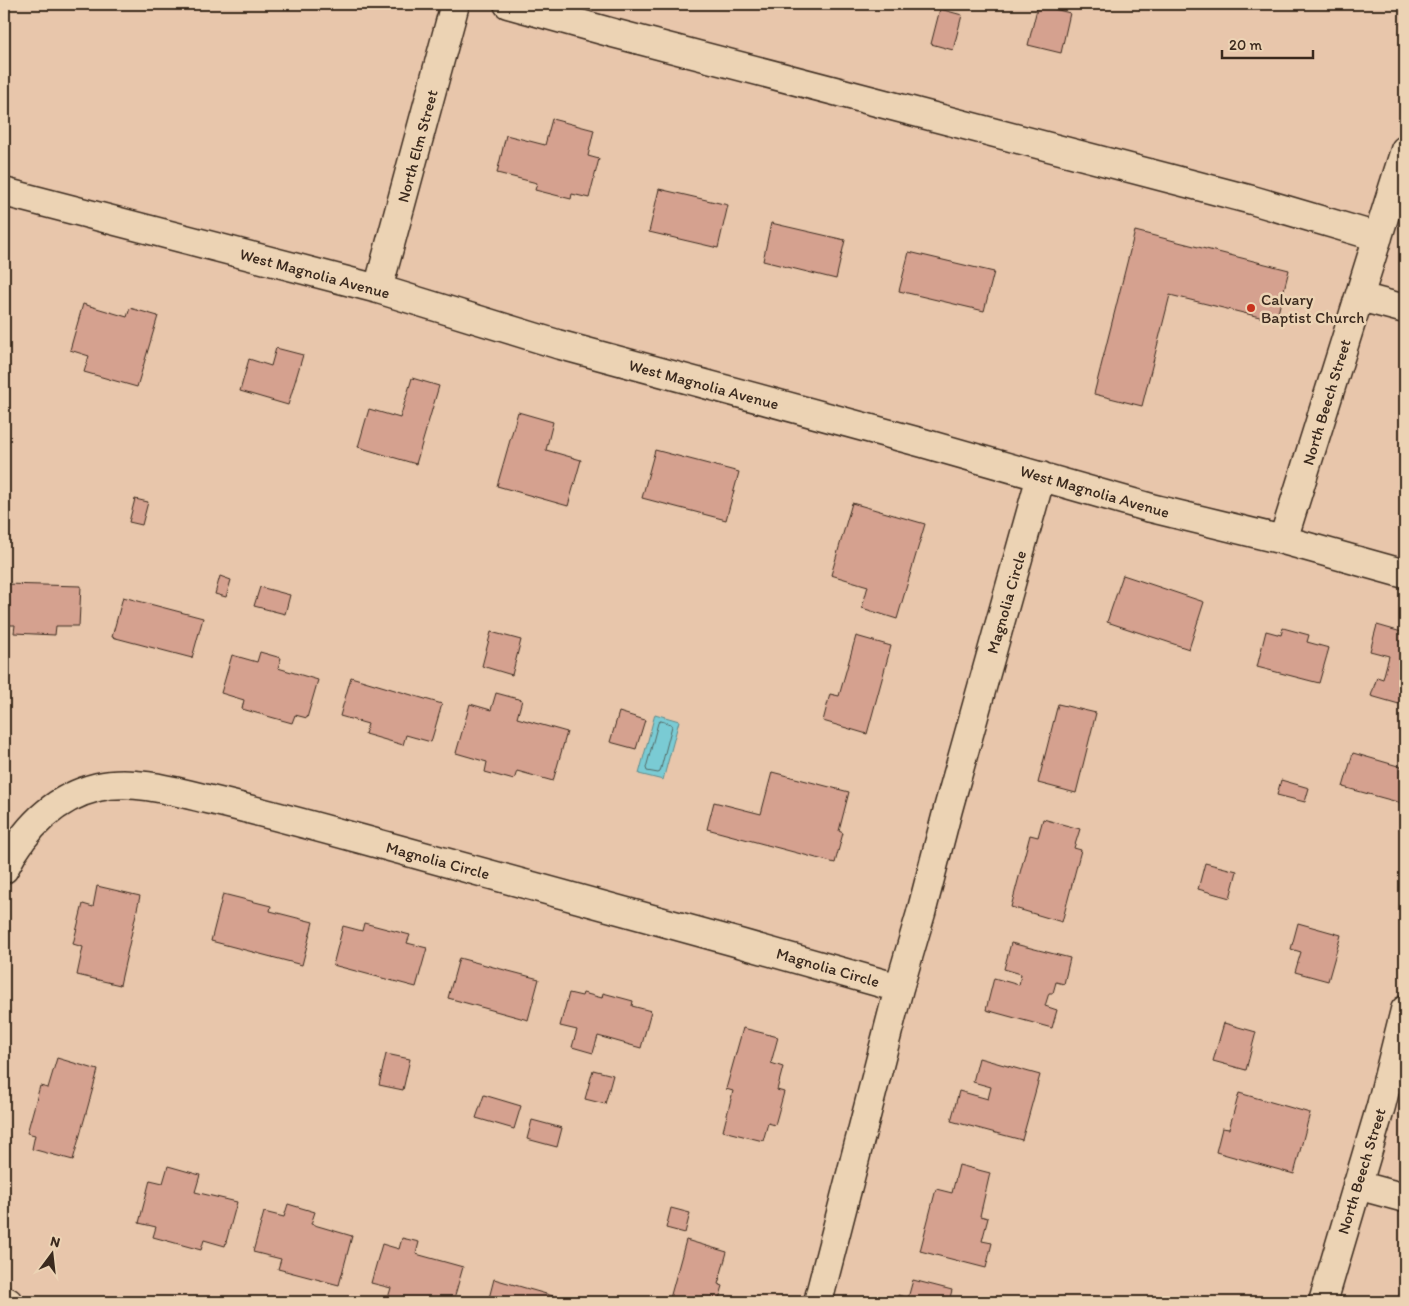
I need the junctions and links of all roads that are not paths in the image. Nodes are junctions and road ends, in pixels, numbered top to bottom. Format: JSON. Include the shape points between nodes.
{"nodes":[{"id":1,"x":455,"y":4,"type":"edge"},
{"id":2,"x":508,"y":4,"type":"edge"},
{"id":3,"x":1405,"y":150,"type":"edge"},
{"id":4,"x":4,"y":192,"type":"edge"},
{"id":5,"x":1378,"y":237,"type":"junction"},
{"id":6,"x":378,"y":289,"type":"junction"},
{"id":7,"x":1360,"y":296,"type":"junction"},
{"id":8,"x":1405,"y":309,"type":"edge"},
{"id":9,"x":1041,"y":476,"type":"junction"},
{"id":10,"x":1283,"y":540,"type":"junction"},
{"id":11,"x":1405,"y":574,"type":"edge"},
{"id":12,"x":4,"y":869,"type":"edge"},
{"id":13,"x":899,"y":988,"type":"junction"},
{"id":14,"x":1405,"y":1010,"type":"edge"},
{"id":15,"x":1357,"y":1185,"type":"junction"},
{"id":16,"x":1405,"y":1198,"type":"edge"},
{"id":17,"x":4,"y":1300,"type":"edge"},
{"id":18,"x":8,"y":1302,"type":"edge"},
{"id":19,"x":818,"y":1302,"type":"edge"},
{"id":20,"x":1322,"y":1302,"type":"edge"}],
"edges":[{"from":1,"to":6,"type":"street","name":"North Elm Street"},
{"from":2,"to":5,"type":"street","via":[[1252,200]]},
{"from":3,"to":5,"type":"street","name":"North Beech Street"},
{"from":4,"to":6,"type":"street","name":"West Magnolia Avenue"},
{"from":5,"to":7,"type":"street","name":"North Beech Street"},
{"from":6,"to":9,"type":"street","name":"West Magnolia Avenue","via":[[557,344]]},
{"from":7,"to":8,"type":"street"},
{"from":7,"to":10,"type":"street","name":"North Beech Street"},
{"from":9,"to":10,"type":"street","name":"West Magnolia Avenue","via":[[1151,508]]},
{"from":9,"to":13,"type":"street","name":"Magnolia Circle"},
{"from":10,"to":11,"type":"street","name":"West Magnolia Avenue"},
{"from":12,"to":13,"type":"street","name":"Magnolia Circle","via":[[14,849],[38,819],[66,799],[99,787],[132,785],[164,789],[256,810]]},
{"from":13,"to":19,"type":"street","name":"Magnolia Circle"},
{"from":14,"to":15,"type":"street","name":"North Beech Street"},
{"from":15,"to":16,"type":"street"},
{"from":15,"to":20,"type":"street","name":"North Beech Street"},
{"from":17,"to":18,"type":"street"}]}
